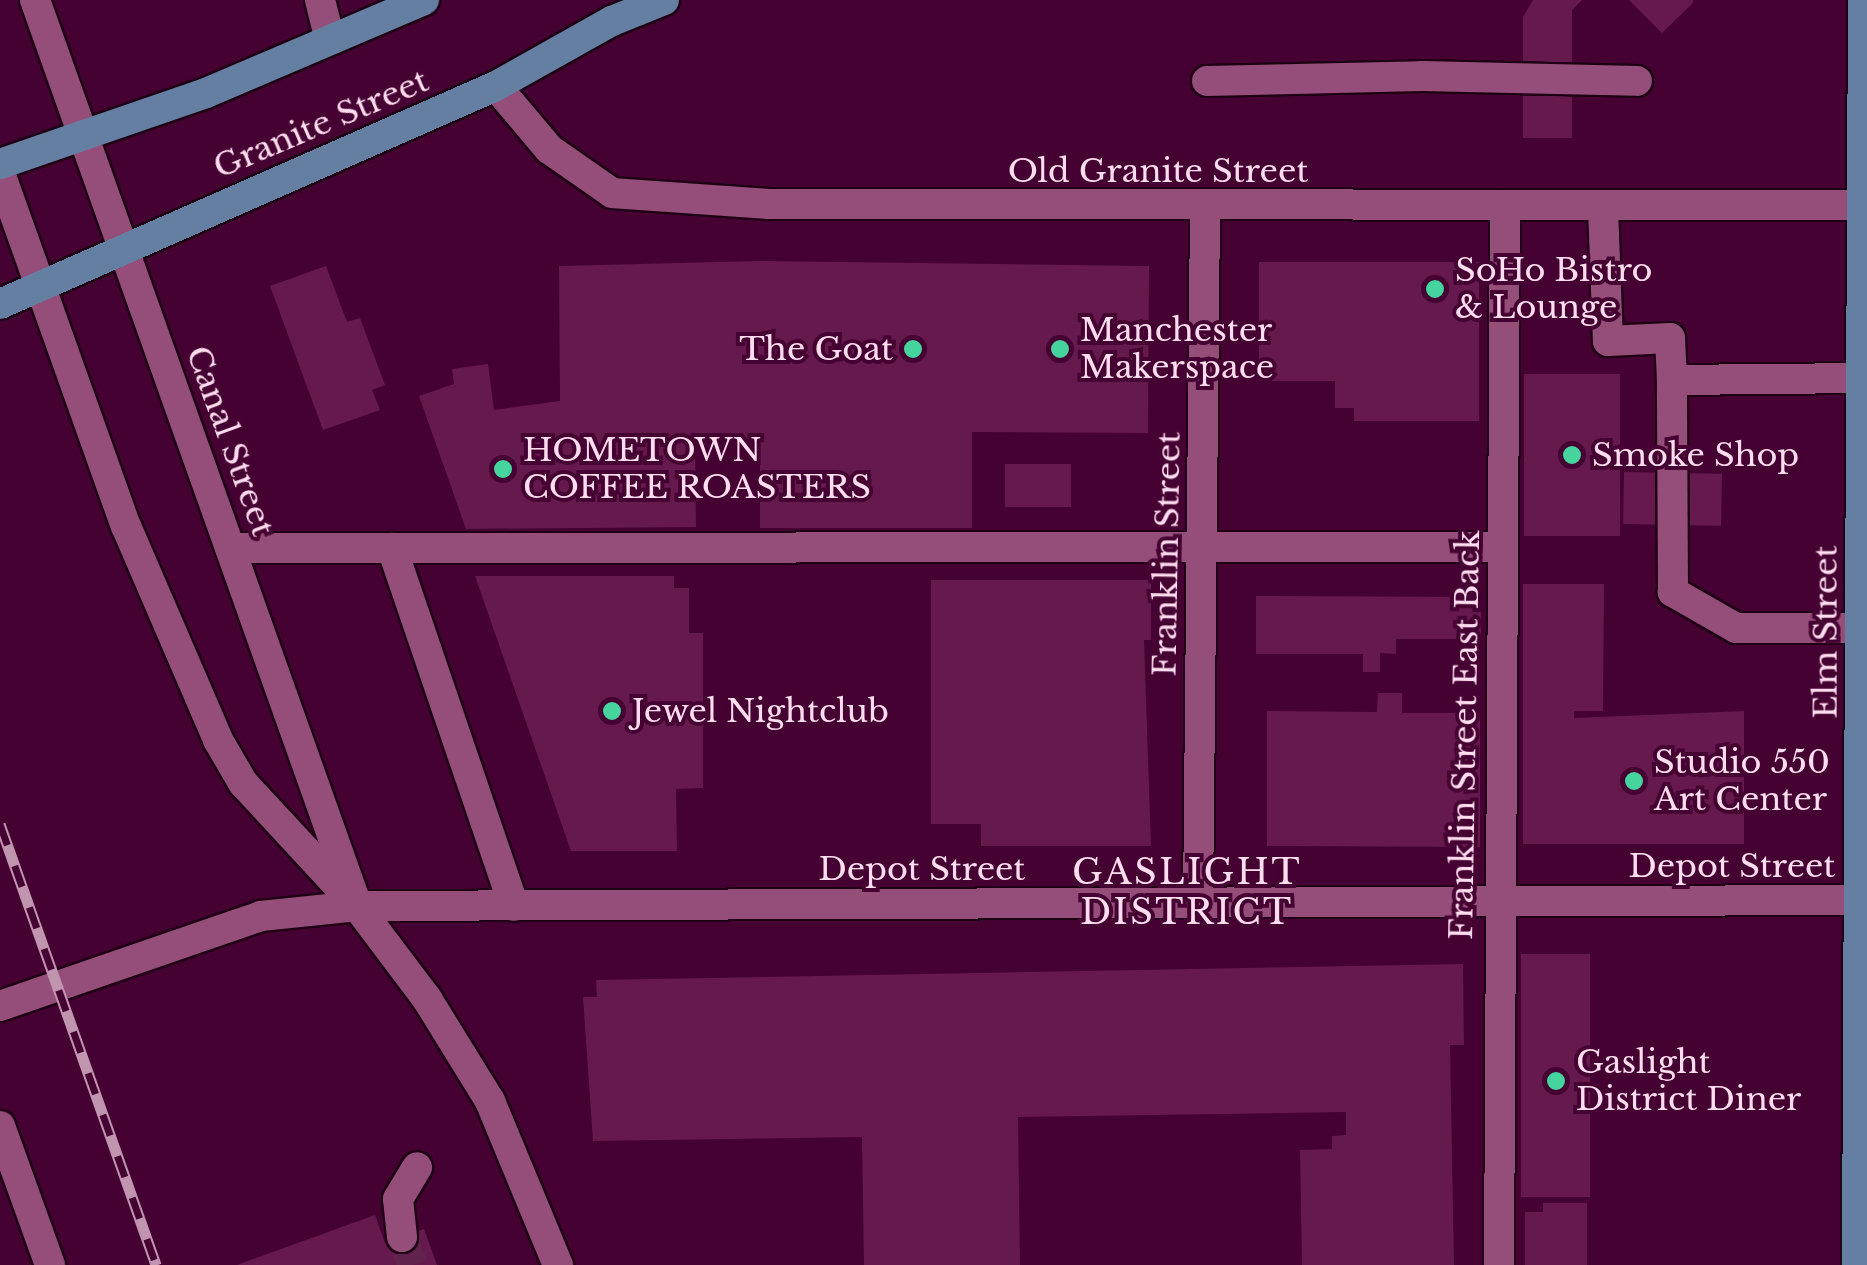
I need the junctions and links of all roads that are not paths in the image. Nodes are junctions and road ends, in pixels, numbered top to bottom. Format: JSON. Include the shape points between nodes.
{"nodes":[{"id":1,"x":36,"y":0,"type":"edge"},
{"id":2,"x":320,"y":0,"type":"edge"},
{"id":3,"x":424,"y":0,"type":"edge"},
{"id":4,"x":664,"y":0,"type":"edge"},
{"id":5,"x":1864,"y":0,"type":"edge"},
{"id":6,"x":330,"y":40,"type":"junction"},
{"id":7,"x":1207,"y":80,"type":"dead end"},
{"id":8,"x":1638,"y":81,"type":"dead end"},
{"id":9,"x":496,"y":86,"type":"junction"},
{"id":10,"x":81,"y":136,"type":"junction"},
{"id":11,"x":0,"y":164,"type":"edge"},
{"id":12,"x":0,"y":173,"type":"edge"},
{"id":13,"x":1206,"y":206,"type":"junction"},
{"id":14,"x":1504,"y":206,"type":"junction"},
{"id":15,"x":1862,"y":206,"type":"junction"},
{"id":16,"x":1603,"y":207,"type":"junction"},
{"id":17,"x":122,"y":250,"type":"junction"},
{"id":18,"x":42,"y":286,"type":"junction"},
{"id":19,"x":0,"y":304,"type":"edge"},
{"id":20,"x":1862,"y":378,"type":"junction"},
{"id":21,"x":1672,"y":380,"type":"junction"},
{"id":22,"x":1502,"y":547,"type":"junction"},
{"id":23,"x":230,"y":548,"type":"junction"},
{"id":24,"x":392,"y":548,"type":"junction"},
{"id":25,"x":1202,"y":548,"type":"junction"},
{"id":26,"x":1861,"y":628,"type":"junction"},
{"id":27,"x":1863,"y":900,"type":"edge"},
{"id":28,"x":1498,"y":902,"type":"junction"},
{"id":29,"x":1198,"y":903,"type":"junction"},
{"id":30,"x":357,"y":906,"type":"junction"},
{"id":31,"x":514,"y":906,"type":"junction"},
{"id":32,"x":0,"y":1006,"type":"edge"},
{"id":33,"x":0,"y":1126,"type":"edge"},
{"id":34,"x":416,"y":1167,"type":"dead end"},
{"id":35,"x":402,"y":1237,"type":"tunnel mouth"},
{"id":36,"x":50,"y":1265,"type":"edge"},
{"id":37,"x":558,"y":1265,"type":"edge"},
{"id":38,"x":1499,"y":1265,"type":"edge"},
{"id":39,"x":1857,"y":1265,"type":"edge"}],
"edges":[{"from":1,"to":10,"type":"street","name":"Canal Street"},
{"from":2,"to":6,"type":"street"},
{"from":3,"to":6,"type":"main road"},
{"from":4,"to":9,"type":"main road","name":"Granite Street","via":[[612,20]]},
{"from":5,"to":15,"type":"main road","name":"Elm Street"},
{"from":6,"to":10,"type":"main road"},
{"from":7,"to":8,"type":"street"},
{"from":9,"to":13,"type":"street","name":"Old Granite Street","via":[[549,148],[612,193],[769,204]]},
{"from":9,"to":17,"type":"main road","name":"Granite Street"},
{"from":10,"to":11,"type":"main road"},
{"from":10,"to":17,"type":"street","name":"Canal Street"},
{"from":12,"to":18,"type":"street","name":"Canal Street"},
{"from":13,"to":14,"type":"street","name":"Old Granite Street"},
{"from":13,"to":25,"type":"street","name":"Franklin Street"},
{"from":14,"to":16,"type":"street","name":"Old Granite Street"},
{"from":14,"to":22,"type":"street","name":"Franklin Street East Back"},
{"from":15,"to":16,"type":"street","name":"Old Granite Street"},
{"from":15,"to":20,"type":"main road","name":"Elm Street"},
{"from":16,"to":21,"type":"street","via":[[1608,341],[1670,338]]},
{"from":17,"to":18,"type":"main road","name":"Granite Street"},
{"from":17,"to":23,"type":"street","name":"Canal Street"},
{"from":18,"to":19,"type":"main road","name":"Granite Street"},
{"from":18,"to":30,"type":"street","name":"Canal Street","via":[[126,526],[218,740],[261,805]]},
{"from":20,"to":21,"type":"street"},
{"from":20,"to":26,"type":"main road","name":"Elm Street"},
{"from":21,"to":26,"type":"street","via":[[1673,592],[1736,628]]},
{"from":22,"to":25,"type":"street"},
{"from":22,"to":28,"type":"street","name":"Franklin Street East Back"},
{"from":23,"to":24,"type":"street"},
{"from":23,"to":30,"type":"street","name":"Canal Street"},
{"from":24,"to":25,"type":"street"},
{"from":24,"to":31,"type":"street"},
{"from":25,"to":29,"type":"street","name":"Franklin Street"},
{"from":26,"to":27,"type":"main road","name":"Elm Street"},
{"from":27,"to":28,"type":"street","name":"Depot Street"},
{"from":27,"to":39,"type":"main road","name":"Elm Street"},
{"from":28,"to":29,"type":"street","name":"Depot Street"},
{"from":28,"to":38,"type":"street","name":"Franklin Street East Back"},
{"from":29,"to":31,"type":"street","name":"Depot Street"},
{"from":30,"to":31,"type":"street","name":"Depot Street"},
{"from":30,"to":32,"type":"street","name":"Depot Street","via":[[261,916]]},
{"from":30,"to":37,"type":"street","name":"Canal Street","via":[[427,999],[490,1100]]},
{"from":33,"to":36,"type":"street"},
{"from":34,"to":35,"type":"street","via":[[398,1199]]}]}
